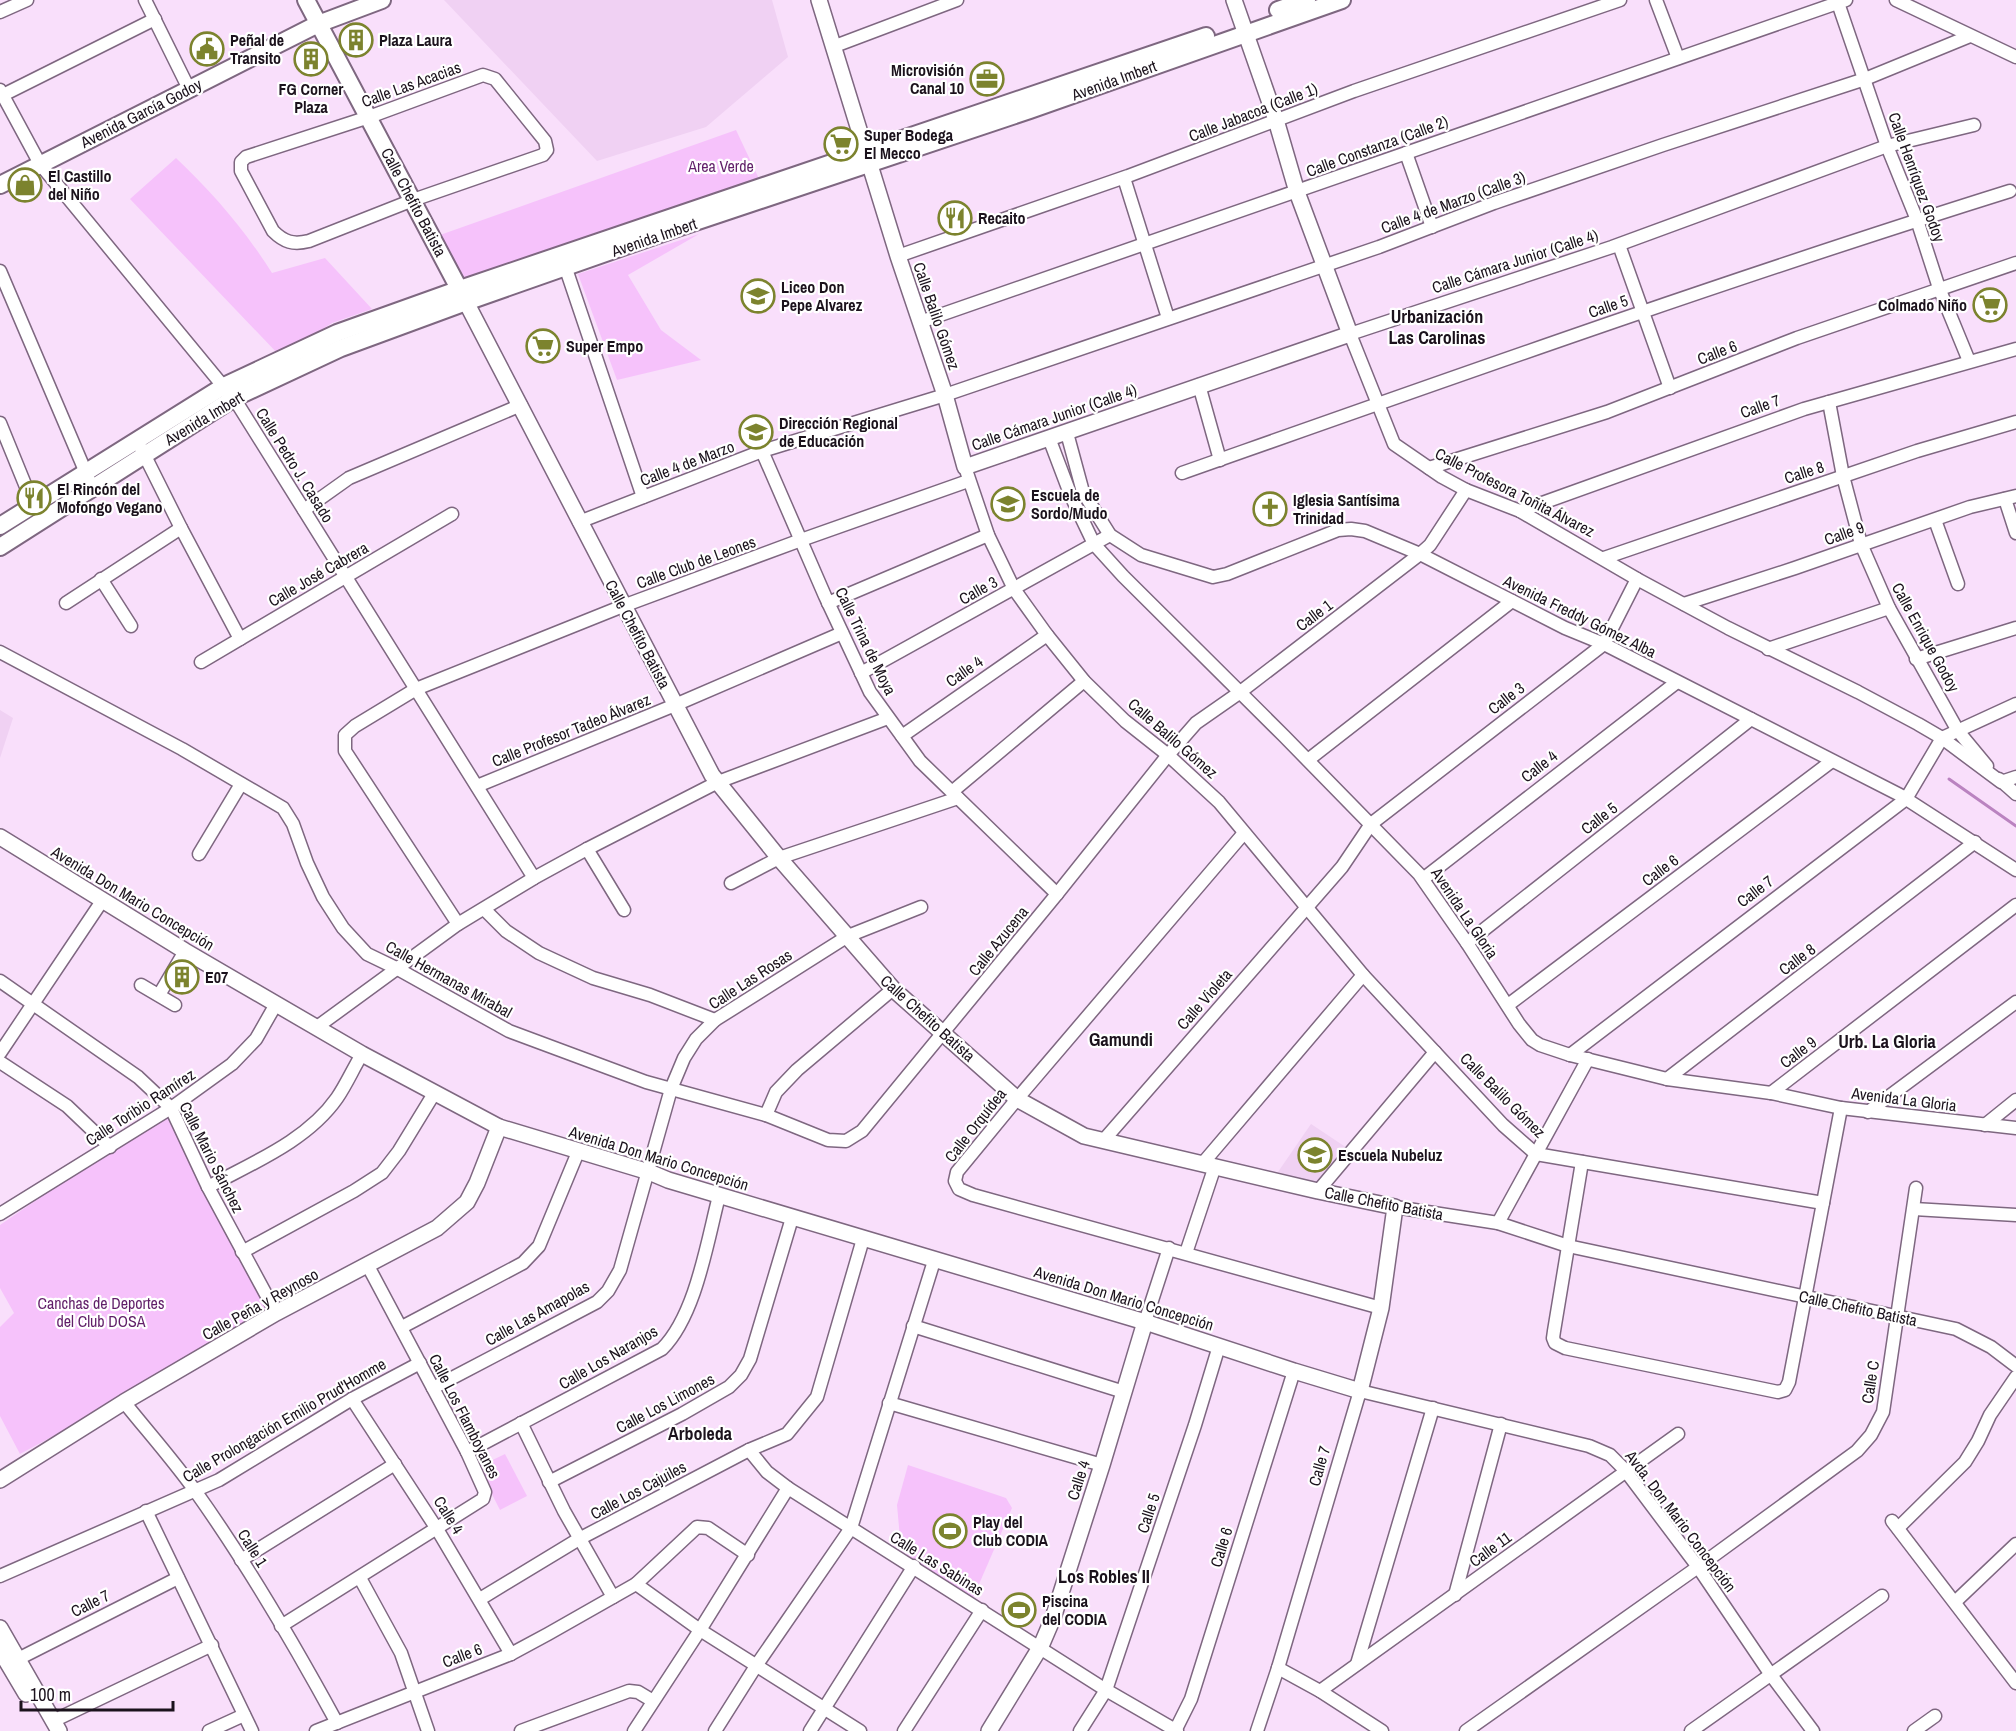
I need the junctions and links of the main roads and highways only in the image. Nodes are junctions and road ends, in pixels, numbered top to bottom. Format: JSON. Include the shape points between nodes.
{"nodes":[{"id":1,"x":306,"y":0,"type":"edge"},
{"id":2,"x":382,"y":0,"type":"edge"},
{"id":3,"x":1307,"y":0,"type":"edge"},
{"id":4,"x":1342,"y":0,"type":"edge"},
{"id":5,"x":318,"y":24,"type":"junction"},
{"id":6,"x":1244,"y":28,"type":"junction"},
{"id":7,"x":0,"y":184,"type":"edge"},
{"id":8,"x":463,"y":295,"type":"junction"},
{"id":9,"x":141,"y":447,"type":"junction"},
{"id":10,"x":0,"y":526,"type":"edge"},
{"id":11,"x":0,"y":547,"type":"edge"}],
"edges":[{"from":1,"to":5,"type":"main road","name":"Calle Chefito Batista"},
{"from":2,"to":5,"type":"main road","name":"Avenida García Godoy"},
{"from":3,"to":6,"type":"main road","name":"Avenida Imbert"},
{"from":4,"to":6,"type":"main road","name":"Avenida Imbert"},
{"from":5,"to":7,"type":"main road","name":"Avenida García Godoy"},
{"from":5,"to":8,"type":"main road","name":"Calle Chefito Batista"},
{"from":6,"to":8,"type":"main road","name":"Avenida Imbert"},
{"from":8,"to":9,"type":"main road","name":"Avenida Imbert","via":[[229,392]]},
{"from":9,"to":10,"type":"main road","name":"Avenida Imbert","via":[[85,474]]},
{"from":9,"to":11,"type":"main road","name":"Avenida Imbert","via":[[94,489]]}]}
